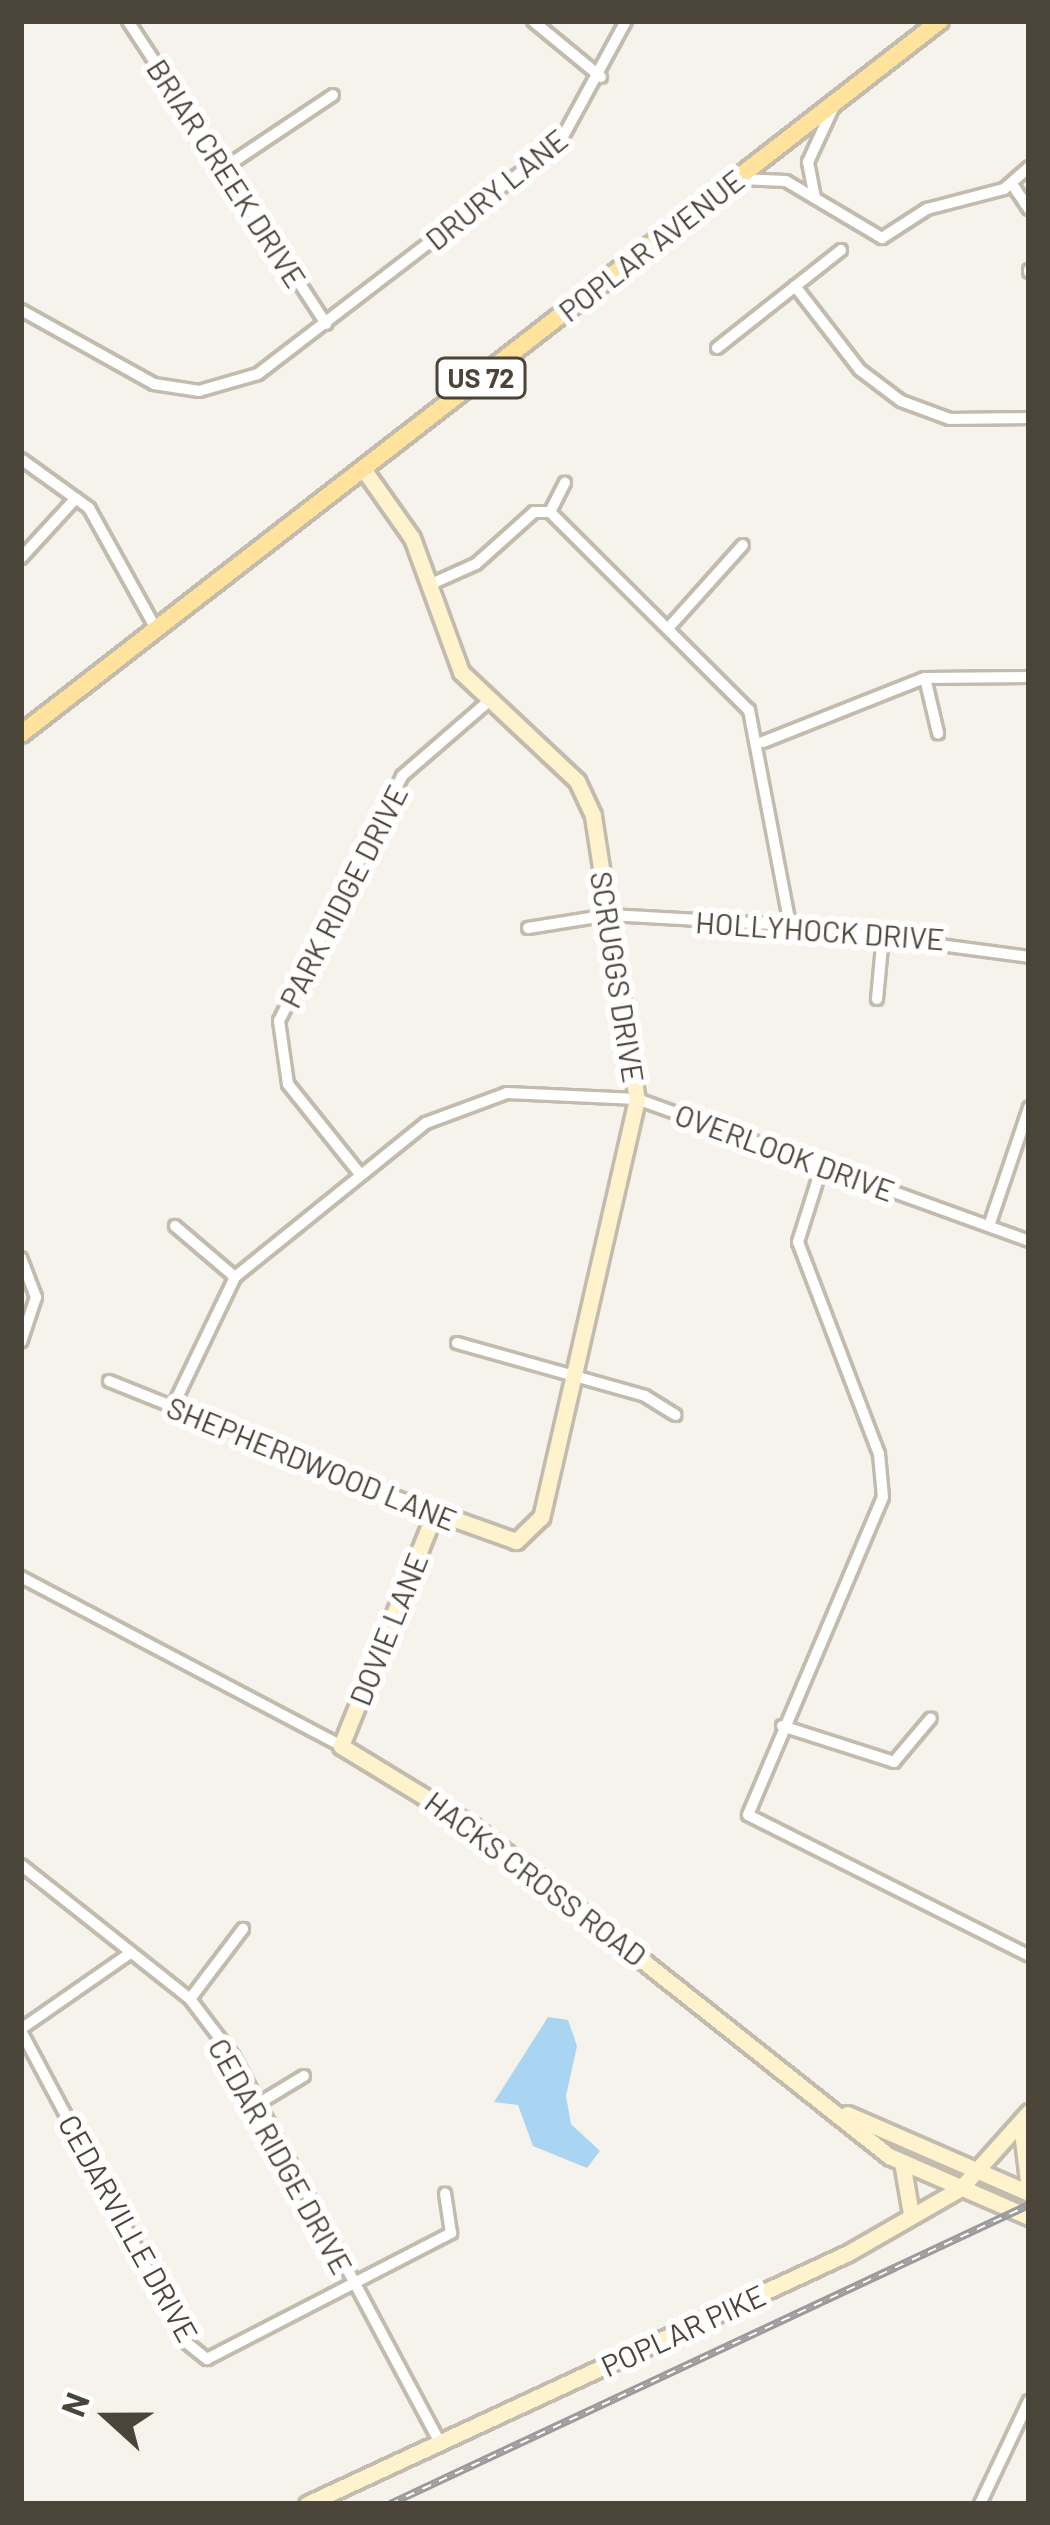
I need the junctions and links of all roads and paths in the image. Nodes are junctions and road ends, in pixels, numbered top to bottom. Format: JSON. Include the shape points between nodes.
{"nodes":[{"id":1,"x":128,"y":21,"type":"edge"},
{"id":2,"x":533,"y":21,"type":"edge"},
{"id":3,"x":626,"y":21,"type":"edge"},
{"id":4,"x":940,"y":21,"type":"edge"},
{"id":5,"x":602,"y":77,"type":"junction"},
{"id":6,"x":333,"y":95,"type":"dead end"},
{"id":7,"x":836,"y":102,"type":"junction"},
{"id":8,"x":1029,"y":167,"type":"edge"},
{"id":9,"x":224,"y":168,"type":"junction"},
{"id":10,"x":737,"y":179,"type":"junction"},
{"id":11,"x":1012,"y":184,"type":"junction"},
{"id":12,"x":815,"y":198,"type":"junction"},
{"id":13,"x":1029,"y":209,"type":"edge"},
{"id":14,"x":841,"y":250,"type":"dead end"},
{"id":15,"x":794,"y":286,"type":"junction"},
{"id":16,"x":21,"y":310,"type":"edge"},
{"id":17,"x":326,"y":324,"type":"junction"},
{"id":18,"x":717,"y":348,"type":"dead end"},
{"id":19,"x":1029,"y":418,"type":"edge"},
{"id":20,"x":21,"y":460,"type":"edge"},
{"id":21,"x":364,"y":470,"type":"junction"},
{"id":22,"x":565,"y":483,"type":"dead end"},
{"id":23,"x":76,"y":498,"type":"junction"},
{"id":24,"x":550,"y":512,"type":"junction"},
{"id":25,"x":743,"y":544,"type":"dead end"},
{"id":26,"x":21,"y":557,"type":"edge"},
{"id":27,"x":429,"y":585,"type":"junction"},
{"id":28,"x":672,"y":624,"type":"junction"},
{"id":29,"x":157,"y":629,"type":"junction"},
{"id":30,"x":1029,"y":677,"type":"edge"},
{"id":31,"x":925,"y":678,"type":"junction"},
{"id":32,"x":489,"y":701,"type":"junction"},
{"id":33,"x":938,"y":733,"type":"dead end"},
{"id":34,"x":21,"y":734,"type":"edge"},
{"id":35,"x":764,"y":742,"type":"junction"},
{"id":36,"x":609,"y":915,"type":"junction"},
{"id":37,"x":790,"y":925,"type":"junction"},
{"id":38,"x":527,"y":928,"type":"dead end"},
{"id":39,"x":883,"y":936,"type":"junction"},
{"id":40,"x":1029,"y":957,"type":"edge"},
{"id":41,"x":877,"y":999,"type":"dead end"},
{"id":42,"x":637,"y":1099,"type":"junction"},
{"id":43,"x":1029,"y":1108,"type":"edge"},
{"id":44,"x":822,"y":1166,"type":"junction"},
{"id":45,"x":360,"y":1174,"type":"junction"},
{"id":46,"x":175,"y":1226,"type":"dead end"},
{"id":47,"x":988,"y":1226,"type":"junction"},
{"id":48,"x":1029,"y":1241,"type":"edge"},
{"id":49,"x":21,"y":1258,"type":"edge"},
{"id":50,"x":235,"y":1277,"type":"junction"},
{"id":51,"x":21,"y":1342,"type":"edge"},
{"id":52,"x":457,"y":1343,"type":"dead end"},
{"id":53,"x":578,"y":1379,"type":"junction"},
{"id":54,"x":109,"y":1381,"type":"dead end"},
{"id":55,"x":173,"y":1406,"type":"junction"},
{"id":56,"x":675,"y":1415,"type":"dead end"},
{"id":57,"x":435,"y":1512,"type":"junction"},
{"id":58,"x":516,"y":1541,"type":"joint"},
{"id":59,"x":21,"y":1576,"type":"edge"},
{"id":60,"x":931,"y":1718,"type":"dead end"},
{"id":61,"x":782,"y":1726,"type":"junction"},
{"id":62,"x":341,"y":1746,"type":"junction"},
{"id":63,"x":21,"y":1865,"type":"edge"},
{"id":64,"x":243,"y":1929,"type":"dead end"},
{"id":65,"x":129,"y":1954,"type":"junction"},
{"id":66,"x":1029,"y":1956,"type":"edge"},
{"id":67,"x":190,"y":1999,"type":"junction"},
{"id":68,"x":21,"y":2030,"type":"edge"},
{"id":69,"x":304,"y":2076,"type":"dead end"},
{"id":70,"x":256,"y":2105,"type":"junction"},
{"id":71,"x":839,"y":2110,"type":"junction"},
{"id":72,"x":1025,"y":2116,"type":"edge"},
{"id":73,"x":902,"y":2162,"type":"junction"},
{"id":74,"x":975,"y":2173,"type":"junction"},
{"id":75,"x":961,"y":2188,"type":"junction"},
{"id":76,"x":1029,"y":2191,"type":"edge"},
{"id":77,"x":445,"y":2193,"type":"dead end"},
{"id":78,"x":911,"y":2214,"type":"junction"},
{"id":79,"x":1029,"y":2217,"type":"edge"},
{"id":80,"x":353,"y":2288,"type":"junction"},
{"id":81,"x":1029,"y":2401,"type":"edge"},
{"id":82,"x":439,"y":2441,"type":"junction"},
{"id":83,"x":308,"y":2504,"type":"edge"},
{"id":84,"x":980,"y":2504,"type":"edge"}],
"edges":[{"from":1,"to":9,"type":"street","name":"BRIAR CREEK DRIVE"},
{"from":2,"to":5,"type":"street"},
{"from":3,"to":5,"type":"street","name":"DRURY LANE"},
{"from":4,"to":7,"type":"main road","name":"POPLAR AVENUE","number":"US 72"},
{"from":5,"to":17,"type":"street","name":"DRURY LANE","via":[[549,151]]},
{"from":6,"to":9,"type":"street"},
{"from":7,"to":10,"type":"main road","name":"POPLAR AVENUE","number":"US 72"},
{"from":7,"to":12,"type":"street","via":[[808,162]]},
{"from":8,"to":11,"type":"street"},
{"from":9,"to":17,"type":"street","name":"BRIAR CREEK DRIVE"},
{"from":10,"to":12,"type":"street","via":[[786,181]]},
{"from":10,"to":21,"type":"main road","name":"POPLAR AVENUE","number":"US 72"},
{"from":11,"to":12,"type":"street","via":[[927,209],[882,238]]},
{"from":11,"to":13,"type":"street"},
{"from":14,"to":15,"type":"street"},
{"from":15,"to":18,"type":"street"},
{"from":15,"to":19,"type":"street","via":[[860,370],[901,401],[950,418]]},
{"from":16,"to":17,"type":"street","name":"DRURY LANE","via":[[106,364],[199,391],[258,374]]},
{"from":20,"to":23,"type":"street"},
{"from":21,"to":27,"type":"street","name":"SCRUGGS DRIVE","via":[[405,523]]},
{"from":21,"to":29,"type":"main road","name":"POPLAR AVENUE","number":"US 72"},
{"from":22,"to":24,"type":"street"},
{"from":23,"to":26,"type":"street"},
{"from":23,"to":29,"type":"street"},
{"from":24,"to":27,"type":"street","via":[[534,512],[476,564]]},
{"from":24,"to":28,"type":"street"},
{"from":25,"to":28,"type":"street"},
{"from":27,"to":32,"type":"street","name":"SCRUGGS DRIVE","via":[[461,672]]},
{"from":28,"to":35,"type":"street","via":[[733,686]]},
{"from":29,"to":34,"type":"main road","name":"POPLAR AVENUE","number":"US 72"},
{"from":30,"to":31,"type":"street"},
{"from":31,"to":33,"type":"street"},
{"from":31,"to":35,"type":"street"},
{"from":32,"to":36,"type":"street","name":"SCRUGGS DRIVE","via":[[578,781]]},
{"from":32,"to":45,"type":"street","name":"PARK RIDGE DRIVE","via":[[402,776],[279,1021],[288,1084]]},
{"from":35,"to":37,"type":"street"},
{"from":36,"to":37,"type":"street","name":"HOLLYHOCK DRIVE"},
{"from":36,"to":38,"type":"street","name":"HOLLYHOCK DRIVE"},
{"from":36,"to":42,"type":"street","name":"SCRUGGS DRIVE"},
{"from":37,"to":39,"type":"street","name":"HOLLYHOCK DRIVE"},
{"from":39,"to":40,"type":"street","name":"HOLLYHOCK DRIVE"},
{"from":39,"to":41,"type":"street"},
{"from":42,"to":44,"type":"street","name":"OVERLOOK DRIVE"},
{"from":42,"to":45,"type":"street","name":"OVERLOOK DRIVE","via":[[496,1095],[426,1123]]},
{"from":42,"to":53,"type":"street","name":"SCRUGGS DRIVE"},
{"from":43,"to":47,"type":"street"},
{"from":44,"to":47,"type":"street","name":"OVERLOOK DRIVE"},
{"from":44,"to":61,"type":"street","via":[[798,1242],[879,1454],[883,1497],[827,1647]]},
{"from":45,"to":50,"type":"street","name":"OVERLOOK DRIVE"},
{"from":46,"to":50,"type":"street"},
{"from":47,"to":48,"type":"street","name":"OVERLOOK DRIVE"},
{"from":49,"to":51,"type":"street","via":[[35,1288]]},
{"from":50,"to":55,"type":"street","name":"OVERLOOK DRIVE"},
{"from":52,"to":53,"type":"street"},
{"from":53,"to":56,"type":"street"},
{"from":53,"to":58,"type":"street","name":"SCRUGGS DRIVE","via":[[553,1490]]},
{"from":54,"to":55,"type":"street","name":"SHEPHERDWOOD LANE"},
{"from":55,"to":57,"type":"street","name":"SHEPHERDWOOD LANE"},
{"from":57,"to":58,"type":"street","name":"SHEPHERDWOOD LANE"},
{"from":57,"to":62,"type":"street","name":"DOVIE LANE"},
{"from":59,"to":62,"type":"street","name":"HACKS CROSS ROAD"},
{"from":60,"to":61,"type":"street","via":[[894,1762]]},
{"from":61,"to":66,"type":"street","via":[[750,1818]]},
{"from":62,"to":71,"type":"street","name":"HACKS CROSS ROAD","via":[[474,1827]]},
{"from":63,"to":65,"type":"street","name":"CEDAR RIDGE DRIVE"},
{"from":64,"to":67,"type":"street"},
{"from":65,"to":67,"type":"street","name":"CEDAR RIDGE DRIVE"},
{"from":65,"to":68,"type":"street"},
{"from":67,"to":70,"type":"street","name":"CEDAR RIDGE DRIVE"},
{"from":68,"to":80,"type":"street","name":"CEDARVILLE DRIVE","via":[[187,2343],[207,2359]]},
{"from":69,"to":70,"type":"street"},
{"from":70,"to":80,"type":"street","name":"CEDAR RIDGE DRIVE"},
{"from":71,"to":73,"type":"street","name":"HACKS CROSS ROAD"},
{"from":71,"to":74,"type":"street","name":"HACKS CROSS ROAD"},
{"from":72,"to":74,"type":"street","name":"POPLAR PIKE"},
{"from":72,"to":76,"type":"street","via":[[1017,2162]]},
{"from":73,"to":75,"type":"street","name":"HACKS CROSS ROAD"},
{"from":73,"to":78,"type":"street"},
{"from":74,"to":75,"type":"street","name":"POPLAR PIKE"},
{"from":74,"to":76,"type":"street","name":"HACKS CROSS ROAD"},
{"from":75,"to":78,"type":"street","name":"POPLAR PIKE"},
{"from":75,"to":79,"type":"street","name":"HACKS CROSS ROAD"},
{"from":77,"to":80,"type":"street","via":[[451,2233]]},
{"from":78,"to":82,"type":"street","name":"POPLAR PIKE"},
{"from":80,"to":82,"type":"street","name":"CEDAR RIDGE DRIVE"},
{"from":81,"to":84,"type":"street"},
{"from":82,"to":83,"type":"street","name":"POPLAR PIKE"}]}
